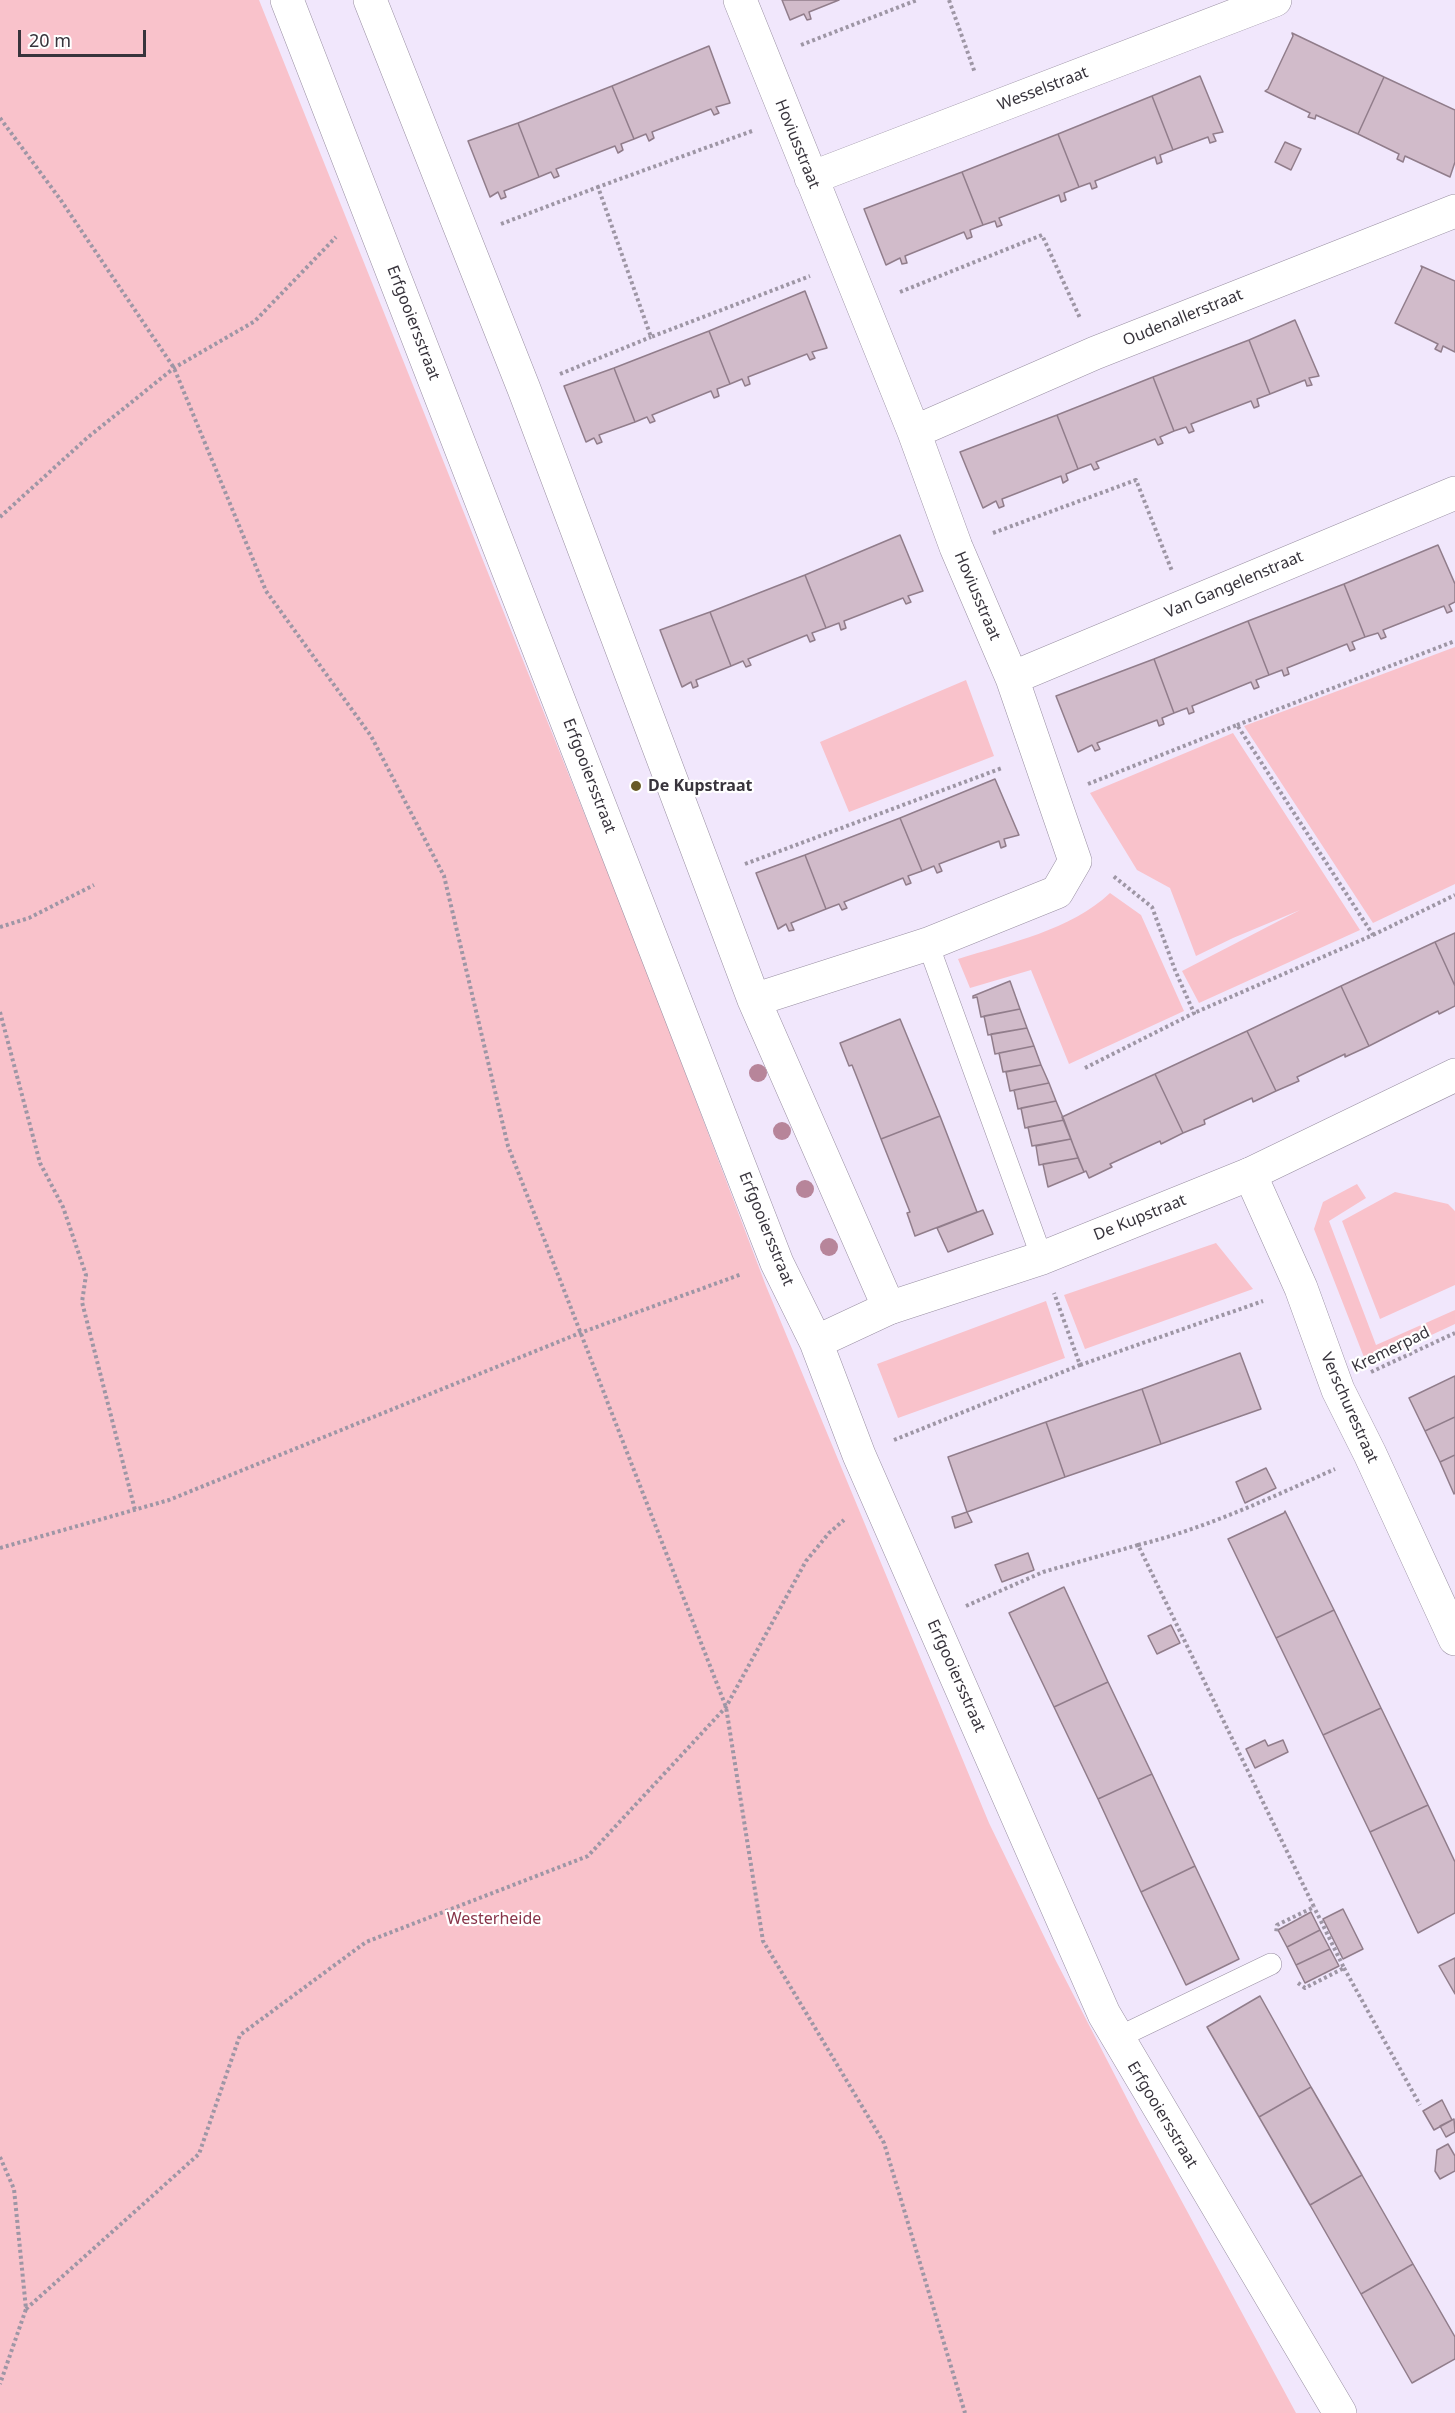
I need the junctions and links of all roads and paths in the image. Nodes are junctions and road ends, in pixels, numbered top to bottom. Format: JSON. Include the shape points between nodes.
{"nodes":[{"id":1,"x":287,"y":0,"type":"edge"},
{"id":2,"x":370,"y":0,"type":"edge"},
{"id":3,"x":740,"y":0,"type":"edge"},
{"id":4,"x":917,"y":0,"type":"edge"},
{"id":5,"x":949,"y":0,"type":"edge"},
{"id":6,"x":1275,"y":0,"type":"edge"},
{"id":7,"x":764,"y":60,"type":"junction"},
{"id":8,"x":989,"y":110,"type":"junction"},
{"id":9,"x":0,"y":118,"type":"edge"},
{"id":10,"x":787,"y":118,"type":"junction"},
{"id":11,"x":811,"y":178,"type":"junction"},
{"id":12,"x":598,"y":187,"type":"junction"},
{"id":13,"x":367,"y":205,"type":"junction"},
{"id":14,"x":1455,"y":211,"type":"edge"},
{"id":15,"x":465,"y":238,"type":"junction"},
{"id":16,"x":845,"y":262,"type":"junction"},
{"id":17,"x":864,"y":308,"type":"junction"},
{"id":18,"x":651,"y":337,"type":"junction"},
{"id":19,"x":1095,"y":353,"type":"junction"},
{"id":20,"x":174,"y":368,"type":"junction"},
{"id":21,"x":524,"y":389,"type":"junction"},
{"id":22,"x":914,"y":432,"type":"junction"},
{"id":23,"x":1455,"y":493,"type":"edge"},
{"id":24,"x":0,"y":517,"type":"edge"},
{"id":25,"x":956,"y":547,"type":"junction"},
{"id":26,"x":1186,"y":605,"type":"junction"},
{"id":27,"x":1455,"y":641,"type":"edge"},
{"id":28,"x":1012,"y":678,"type":"junction"},
{"id":29,"x":1237,"y":725,"type":"junction"},
{"id":30,"x":1039,"y":754,"type":"junction"},
{"id":31,"x":1054,"y":798,"type":"junction"},
{"id":32,"x":1075,"y":861,"type":"junction"},
{"id":33,"x":707,"y":878,"type":"junction"},
{"id":34,"x":94,"y":885,"type":"dead end"},
{"id":35,"x":1455,"y":895,"type":"edge"},
{"id":36,"x":0,"y":927,"type":"edge"},
{"id":37,"x":1372,"y":935,"type":"junction"},
{"id":38,"x":928,"y":944,"type":"junction"},
{"id":39,"x":754,"y":1000,"type":"junction"},
{"id":40,"x":0,"y":1012,"type":"edge"},
{"id":41,"x":1194,"y":1013,"type":"junction"},
{"id":42,"x":1085,"y":1068,"type":"dead end"},
{"id":43,"x":1455,"y":1075,"type":"edge"},
{"id":44,"x":1250,"y":1174,"type":"junction"},
{"id":45,"x":1042,"y":1258,"type":"junction"},
{"id":46,"x":777,"y":1263,"type":"junction"},
{"id":47,"x":1301,"y":1288,"type":"junction"},
{"id":48,"x":889,"y":1308,"type":"junction"},
{"id":49,"x":580,"y":1333,"type":"junction"},
{"id":50,"x":1455,"y":1333,"type":"edge"},
{"id":51,"x":816,"y":1342,"type":"junction"},
{"id":52,"x":1080,"y":1365,"type":"junction"},
{"id":53,"x":1338,"y":1390,"type":"junction"},
{"id":54,"x":1370,"y":1454,"type":"junction"},
{"id":55,"x":859,"y":1455,"type":"junction"},
{"id":56,"x":876,"y":1493,"type":"junction"},
{"id":57,"x":135,"y":1510,"type":"junction"},
{"id":58,"x":1138,"y":1545,"type":"junction"},
{"id":59,"x":0,"y":1548,"type":"edge"},
{"id":60,"x":933,"y":1621,"type":"junction"},
{"id":61,"x":1455,"y":1639,"type":"edge"},
{"id":62,"x":726,"y":1707,"type":"junction"},
{"id":63,"x":1314,"y":1907,"type":"junction"},
{"id":64,"x":1271,"y":1964,"type":"junction"},
{"id":65,"x":1344,"y":1968,"type":"junction"},
{"id":66,"x":1117,"y":2038,"type":"junction"},
{"id":67,"x":1420,"y":2105,"type":"dead end"},
{"id":68,"x":0,"y":2157,"type":"edge"},
{"id":69,"x":27,"y":2308,"type":"junction"},
{"id":70,"x":0,"y":2384,"type":"edge"},
{"id":71,"x":965,"y":2413,"type":"edge"},
{"id":72,"x":1340,"y":2413,"type":"edge"}],
"edges":[{"from":1,"to":13,"type":"street","name":"Erfgooiersstraat"},
{"from":2,"to":15,"type":"street"},
{"from":3,"to":7,"type":"street","name":"Hoviusstraat"},
{"from":4,"to":7,"type":"path"},
{"from":5,"to":8,"type":"path"},
{"from":6,"to":8,"type":"street","name":"Wesselstraat"},
{"from":7,"to":10,"type":"street","name":"Hoviusstraat"},
{"from":8,"to":11,"type":"street","name":"Wesselstraat"},
{"from":9,"to":20,"type":"path"},
{"from":10,"to":11,"type":"street","name":"Hoviusstraat"},
{"from":10,"to":12,"type":"path"},
{"from":11,"to":16,"type":"street","name":"Hoviusstraat"},
{"from":12,"to":15,"type":"path"},
{"from":12,"to":18,"type":"path"},
{"from":13,"to":20,"type":"path","via":[[255,321]]},
{"from":13,"to":46,"type":"street","name":"Erfgooiersstraat"},
{"from":14,"to":19,"type":"street","name":"Oudenallerstraat"},
{"from":15,"to":21,"type":"street"},
{"from":16,"to":17,"type":"street","name":"Hoviusstraat"},
{"from":16,"to":18,"type":"path"},
{"from":17,"to":19,"type":"path","via":[[1042,235]]},
{"from":17,"to":22,"type":"street","name":"Hoviusstraat"},
{"from":18,"to":21,"type":"path"},
{"from":19,"to":22,"type":"street","name":"Oudenallerstraat"},
{"from":20,"to":24,"type":"path","via":[[87,438]]},
{"from":20,"to":49,"type":"path","via":[[266,591],[371,736],[444,876],[508,1146]]},
{"from":21,"to":33,"type":"street"},
{"from":22,"to":25,"type":"street","name":"Hoviusstraat"},
{"from":23,"to":26,"type":"street","name":"Van Gangelenstraat"},
{"from":25,"to":26,"type":"path","via":[[1136,480]]},
{"from":25,"to":28,"type":"street","name":"Hoviusstraat"},
{"from":26,"to":28,"type":"street","name":"Van Gangelenstraat"},
{"from":27,"to":29,"type":"path"},
{"from":28,"to":30,"type":"street","name":"Hoviusstraat"},
{"from":29,"to":31,"type":"path"},
{"from":29,"to":37,"type":"path"},
{"from":30,"to":31,"type":"street","name":"Hoviusstraat"},
{"from":30,"to":33,"type":"path"},
{"from":31,"to":32,"type":"street","name":"Hoviusstraat"},
{"from":32,"to":38,"type":"street","via":[[1057,892]]},
{"from":32,"to":41,"type":"path","via":[[1114,875],[1152,907]]},
{"from":33,"to":39,"type":"street"},
{"from":34,"to":36,"type":"path","via":[[28,918]]},
{"from":35,"to":37,"type":"path"},
{"from":37,"to":41,"type":"path"},
{"from":38,"to":39,"type":"street"},
{"from":38,"to":45,"type":"lane"},
{"from":39,"to":48,"type":"street"},
{"from":40,"to":57,"type":"path","via":[[40,1163],[63,1208],[87,1275],[82,1302]]},
{"from":41,"to":42,"type":"path"},
{"from":43,"to":44,"type":"street","name":"De Kupstraat"},
{"from":44,"to":45,"type":"street","name":"De Kupstraat"},
{"from":44,"to":47,"type":"street","name":"Verschurestraat"},
{"from":45,"to":48,"type":"street","name":"De Kupstraat"},
{"from":45,"to":52,"type":"path"},
{"from":46,"to":49,"type":"path"},
{"from":46,"to":51,"type":"street","name":"Erfgooiersstraat"},
{"from":47,"to":52,"type":"path"},
{"from":47,"to":53,"type":"street","name":"Verschurestraat"},
{"from":48,"to":51,"type":"street","name":"De Kupstraat"},
{"from":49,"to":57,"type":"path","via":[[169,1500]]},
{"from":49,"to":62,"type":"path"},
{"from":50,"to":53,"type":"path","name":"Kremerpad"},
{"from":51,"to":55,"type":"street","name":"Erfgooiersstraat"},
{"from":52,"to":55,"type":"path"},
{"from":53,"to":54,"type":"street","name":"Verschurestraat"},
{"from":54,"to":58,"type":"path","via":[[1240,1512],[1179,1535]]},
{"from":54,"to":61,"type":"street","name":"Verschurestraat"},
{"from":55,"to":56,"type":"street","name":"Erfgooiersstraat"},
{"from":56,"to":60,"type":"street","name":"Erfgooiersstraat"},
{"from":56,"to":62,"type":"path","via":[[829,1533],[806,1561]]},
{"from":57,"to":59,"type":"path"},
{"from":58,"to":60,"type":"path","via":[[1043,1572]]},
{"from":58,"to":63,"type":"path"},
{"from":60,"to":66,"type":"street","name":"Erfgooiersstraat"},
{"from":62,"to":69,"type":"path","via":[[588,1856],[366,1942],[240,2035],[199,2154]]},
{"from":62,"to":71,"type":"path","via":[[763,1941],[884,2143]]},
{"from":63,"to":64,"type":"path","via":[[1277,1925]]},
{"from":63,"to":65,"type":"path"},
{"from":64,"to":65,"type":"path","via":[[1305,1988]]},
{"from":64,"to":66,"type":"lane"},
{"from":65,"to":67,"type":"path"},
{"from":66,"to":72,"type":"street","name":"Erfgooiersstraat"},
{"from":68,"to":69,"type":"path","via":[[14,2188]]},
{"from":69,"to":70,"type":"path"}]}
